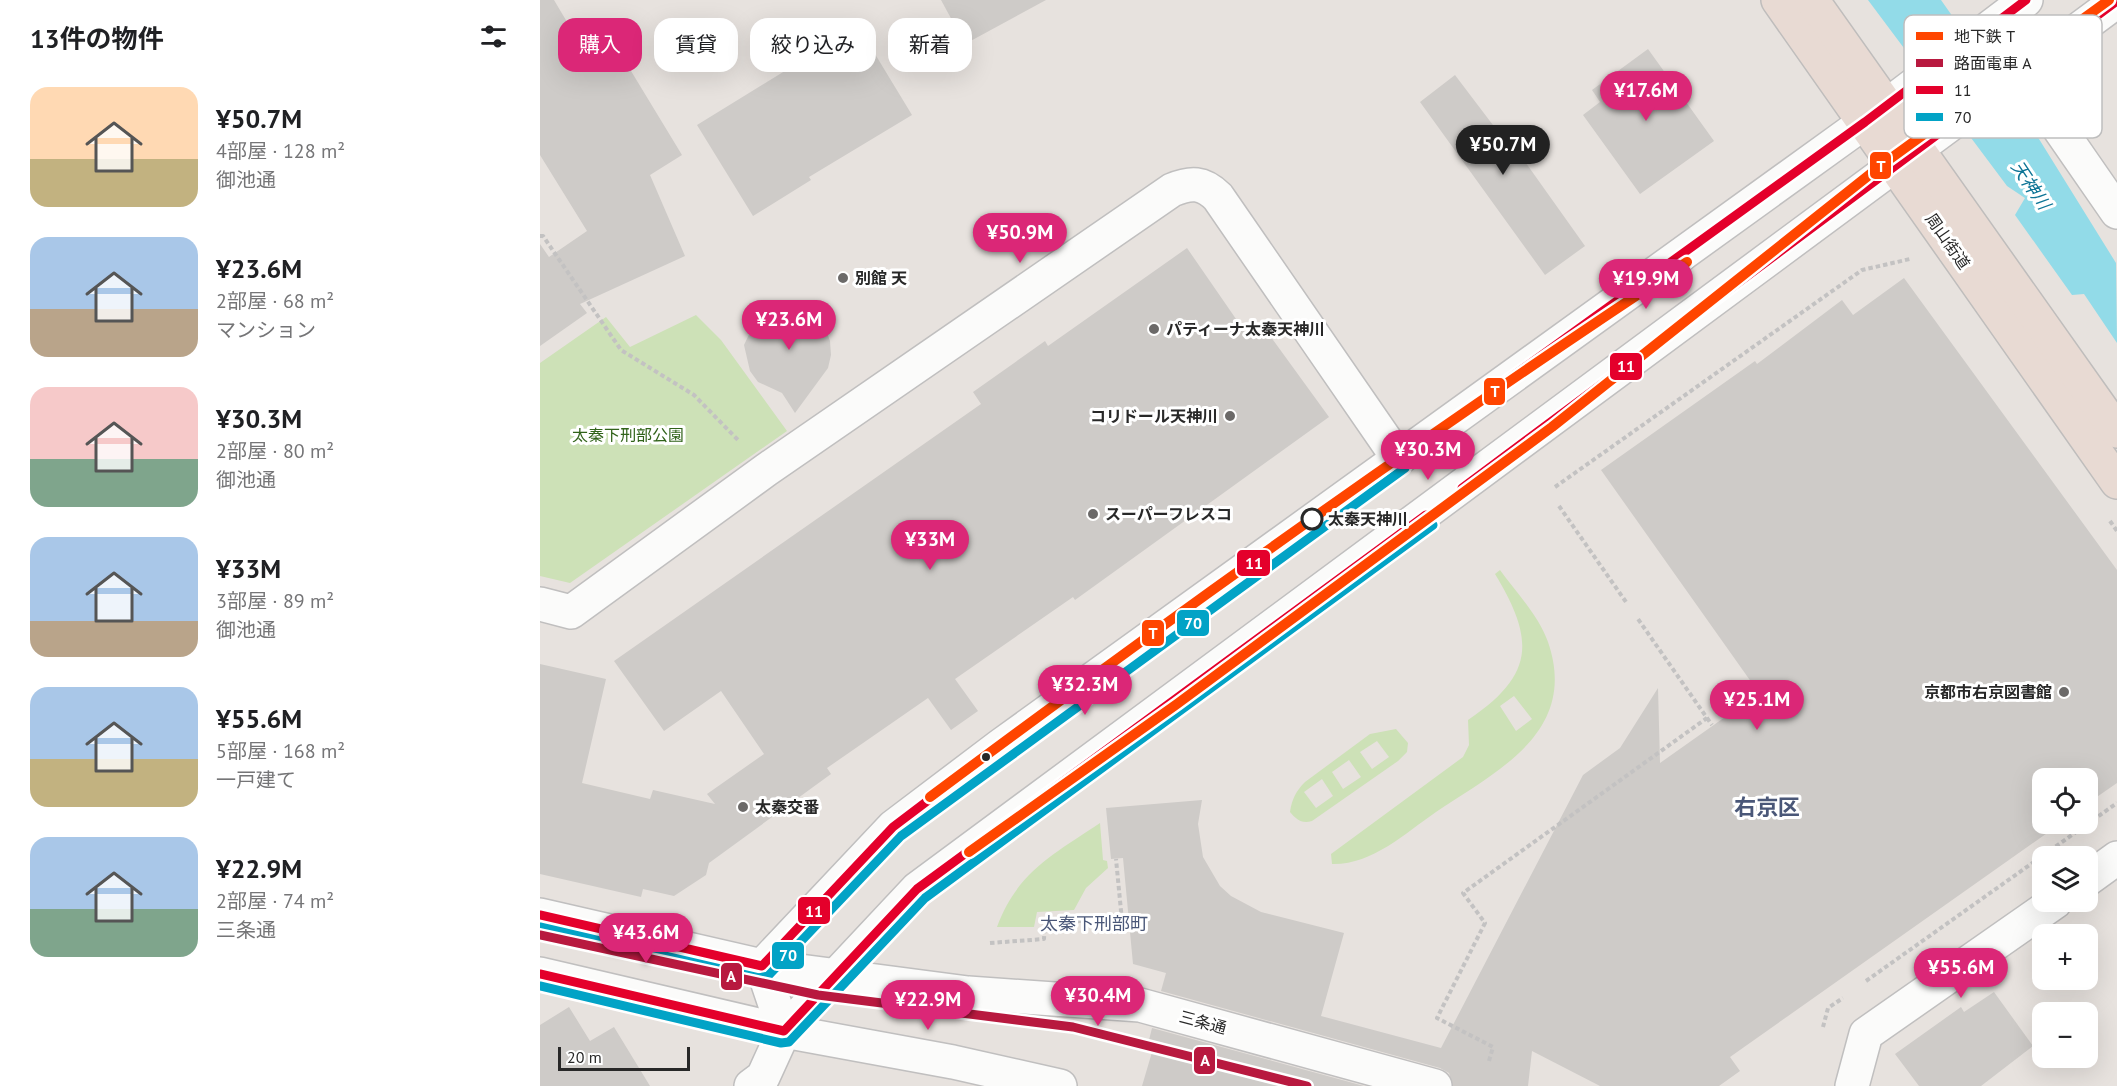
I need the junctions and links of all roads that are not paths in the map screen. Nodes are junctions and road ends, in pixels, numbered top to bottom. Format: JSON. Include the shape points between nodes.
{"nodes":[{"id":1,"x":1778,"y":0,"type":"edge"},
{"id":2,"x":1812,"y":0,"type":"edge"},
{"id":3,"x":2026,"y":0,"type":"edge"},
{"id":4,"x":2117,"y":1,"type":"edge"},
{"id":5,"x":2006,"y":15,"type":"edge"},
{"id":6,"x":2098,"y":15,"type":"edge"},
{"id":7,"x":1904,"y":92,"type":"edge"},
{"id":8,"x":1888,"y":104,"type":"junction"},
{"id":9,"x":1904,"y":127,"type":"edge"},
{"id":10,"x":1911,"y":138,"type":"edge"},
{"id":11,"x":1931,"y":138,"type":"edge"},
{"id":12,"x":2062,"y":138,"type":"edge"},
{"id":13,"x":1918,"y":148,"type":"junction"},
{"id":14,"x":2117,"y":212,"type":"edge"},
{"id":15,"x":2117,"y":431,"type":"edge"},
{"id":16,"x":1398,"y":458,"type":"junction"},
{"id":17,"x":2117,"y":482,"type":"edge"},
{"id":18,"x":540,"y":604,"type":"edge"},
{"id":19,"x":2117,"y":858,"type":"edge"},
{"id":20,"x":2098,"y":872,"type":"edge"},
{"id":21,"x":2041,"y":912,"type":"edge"},
{"id":22,"x":540,"y":915,"type":"edge"},
{"id":23,"x":762,"y":966,"type":"junction"},
{"id":24,"x":540,"y":974,"type":"edge"},
{"id":25,"x":835,"y":977,"type":"junction"},
{"id":26,"x":784,"y":1031,"type":"junction"},
{"id":27,"x":751,"y":1086,"type":"edge"},
{"id":28,"x":1060,"y":1086,"type":"edge"},
{"id":29,"x":1435,"y":1086,"type":"edge"},
{"id":30,"x":1852,"y":1086,"type":"edge"}],
"edges":[{"from":1,"to":8,"type":"highway","name":"周山街道"},
{"from":2,"to":8,"type":"highway","name":"周山街道"},
{"from":3,"to":5,"type":"street"},
{"from":4,"to":6,"type":"street"},
{"from":7,"to":8,"type":"street"},
{"from":8,"to":9,"type":"highway","name":"周山街道"},
{"from":8,"to":16,"type":"street"},
{"from":10,"to":13,"type":"highway","name":"周山街道"},
{"from":11,"to":13,"type":"street"},
{"from":12,"to":14,"type":"street"},
{"from":13,"to":15,"type":"highway","name":"周山街道"},
{"from":13,"to":17,"type":"highway","name":"周山街道"},
{"from":13,"to":25,"type":"street","via":[[917,889]]},
{"from":16,"to":18,"type":"street","via":[[1218,197],[1200,184],[1187,184],[1172,190],[766,470],[571,612]]},
{"from":16,"to":23,"type":"street","via":[[893,826]]},
{"from":19,"to":20,"type":"street"},
{"from":21,"to":30,"type":"street","via":[[1866,1034]]},
{"from":22,"to":23,"type":"street","name":"三条通"},
{"from":23,"to":25,"type":"street","name":"三条通"},
{"from":23,"to":26,"type":"street"},
{"from":24,"to":26,"type":"street"},
{"from":25,"to":26,"type":"street"},
{"from":25,"to":29,"type":"street","name":"三条通","via":[[968,993],[1140,1005]]},
{"from":26,"to":27,"type":"street","via":[[763,1077]]},
{"from":26,"to":28,"type":"street"}]}
